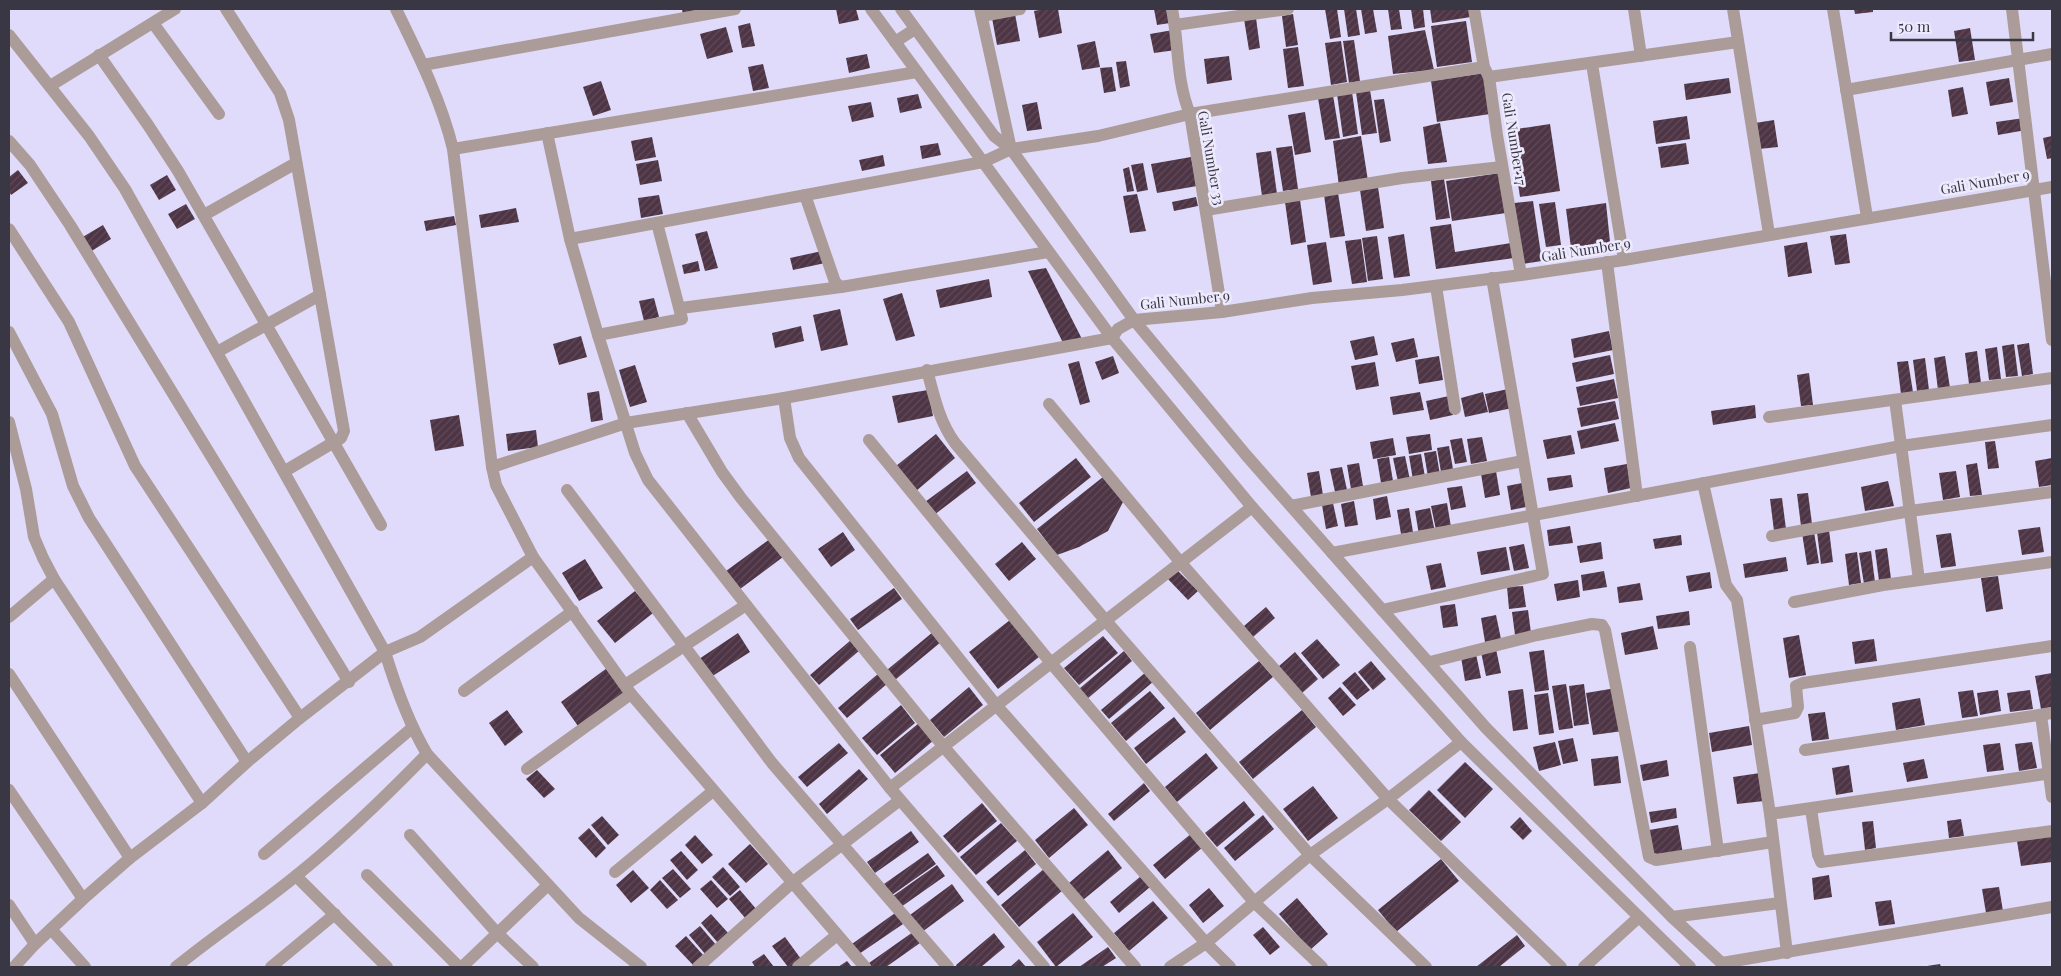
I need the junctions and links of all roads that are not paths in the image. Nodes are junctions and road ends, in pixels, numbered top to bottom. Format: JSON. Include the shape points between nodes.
{"nodes":[{"id":1,"x":175,"y":9,"type":"edge"},
{"id":2,"x":226,"y":9,"type":"edge"},
{"id":3,"x":396,"y":9,"type":"edge"},
{"id":4,"x":735,"y":9,"type":"edge"},
{"id":5,"x":871,"y":9,"type":"edge"},
{"id":6,"x":901,"y":9,"type":"edge"},
{"id":7,"x":1020,"y":9,"type":"edge"},
{"id":8,"x":1172,"y":9,"type":"edge"},
{"id":9,"x":1288,"y":9,"type":"edge"},
{"id":10,"x":1474,"y":9,"type":"edge"},
{"id":11,"x":1634,"y":9,"type":"edge"},
{"id":12,"x":1733,"y":9,"type":"edge"},
{"id":13,"x":1833,"y":9,"type":"edge"},
{"id":14,"x":2012,"y":9,"type":"edge"},
{"id":15,"x":981,"y":12,"type":"edge"},
{"id":16,"x":671,"y":14,"type":"edge"},
{"id":17,"x":153,"y":23,"type":"junction"},
{"id":18,"x":1175,"y":25,"type":"junction"},
{"id":19,"x":9,"y":35,"type":"edge"},
{"id":20,"x":906,"y":35,"type":"junction"},
{"id":21,"x":1738,"y":42,"type":"junction"},
{"id":22,"x":2052,"y":54,"type":"edge"},
{"id":23,"x":99,"y":55,"type":"junction"},
{"id":24,"x":1641,"y":56,"type":"junction"},
{"id":25,"x":2019,"y":59,"type":"junction"},
{"id":26,"x":1592,"y":64,"type":"junction"},
{"id":27,"x":423,"y":65,"type":"junction"},
{"id":28,"x":930,"y":71,"type":"junction"},
{"id":29,"x":1487,"y":72,"type":"junction"},
{"id":30,"x":50,"y":86,"type":"junction"},
{"id":31,"x":1846,"y":90,"type":"junction"},
{"id":32,"x":219,"y":114,"type":"dead end"},
{"id":33,"x":1190,"y":114,"type":"junction"},
{"id":34,"x":547,"y":133,"type":"junction"},
{"id":35,"x":9,"y":141,"type":"edge"},
{"id":36,"x":453,"y":149,"type":"junction"},
{"id":37,"x":1011,"y":149,"type":"junction"},
{"id":38,"x":983,"y":162,"type":"junction"},
{"id":39,"x":296,"y":163,"type":"junction"},
{"id":40,"x":1502,"y":167,"type":"junction"},
{"id":41,"x":2052,"y":186,"type":"edge"},
{"id":42,"x":2034,"y":189,"type":"junction"},
{"id":43,"x":805,"y":195,"type":"junction"},
{"id":44,"x":1206,"y":210,"type":"junction"},
{"id":45,"x":204,"y":215,"type":"junction"},
{"id":46,"x":1867,"y":218,"type":"junction"},
{"id":47,"x":657,"y":222,"type":"junction"},
{"id":48,"x":9,"y":229,"type":"edge"},
{"id":49,"x":1769,"y":234,"type":"junction"},
{"id":50,"x":570,"y":239,"type":"junction"},
{"id":51,"x":1048,"y":252,"type":"junction"},
{"id":52,"x":1624,"y":260,"type":"junction"},
{"id":53,"x":1607,"y":262,"type":"junction"},
{"id":54,"x":1521,"y":275,"type":"junction"},
{"id":55,"x":1492,"y":278,"type":"junction"},
{"id":56,"x":1436,"y":286,"type":"junction"},
{"id":57,"x":841,"y":287,"type":"junction"},
{"id":58,"x":320,"y":295,"type":"junction"},
{"id":59,"x":681,"y":308,"type":"junction"},
{"id":60,"x":1222,"y":312,"type":"junction"},
{"id":61,"x":266,"y":324,"type":"junction"},
{"id":62,"x":1121,"y":328,"type":"junction"},
{"id":63,"x":9,"y":332,"type":"edge"},
{"id":64,"x":598,"y":334,"type":"junction"},
{"id":65,"x":2052,"y":340,"type":"edge"},
{"id":66,"x":217,"y":352,"type":"junction"},
{"id":67,"x":927,"y":370,"type":"junction"},
{"id":68,"x":2052,"y":378,"type":"edge"},
{"id":69,"x":784,"y":398,"type":"junction"},
{"id":70,"x":1895,"y":400,"type":"junction"},
{"id":71,"x":1049,"y":404,"type":"dead end"},
{"id":72,"x":1455,"y":409,"type":"dead end"},
{"id":73,"x":687,"y":413,"type":"junction"},
{"id":74,"x":1768,"y":417,"type":"dead end"},
{"id":75,"x":9,"y":422,"type":"edge"},
{"id":76,"x":626,"y":423,"type":"junction"},
{"id":77,"x":2052,"y":425,"type":"edge"},
{"id":78,"x":869,"y":440,"type":"dead end"},
{"id":79,"x":334,"y":443,"type":"junction"},
{"id":80,"x":12,"y":446,"type":"edge"},
{"id":81,"x":1901,"y":446,"type":"junction"},
{"id":82,"x":1523,"y":460,"type":"junction"},
{"id":83,"x":492,"y":467,"type":"junction"},
{"id":84,"x":285,"y":471,"type":"junction"},
{"id":85,"x":1703,"y":483,"type":"junction"},
{"id":86,"x":566,"y":490,"type":"dead end"},
{"id":87,"x":2052,"y":492,"type":"edge"},
{"id":88,"x":1637,"y":496,"type":"junction"},
{"id":89,"x":1291,"y":506,"type":"junction"},
{"id":90,"x":1252,"y":507,"type":"junction"},
{"id":91,"x":1910,"y":512,"type":"junction"},
{"id":92,"x":1532,"y":514,"type":"junction"},
{"id":93,"x":381,"y":525,"type":"dead end"},
{"id":94,"x":1772,"y":536,"type":"dead end"},
{"id":95,"x":1332,"y":553,"type":"junction"},
{"id":96,"x":533,"y":557,"type":"junction"},
{"id":97,"x":2052,"y":562,"type":"edge"},
{"id":98,"x":1181,"y":563,"type":"junction"},
{"id":99,"x":54,"y":579,"type":"junction"},
{"id":100,"x":1919,"y":580,"type":"junction"},
{"id":101,"x":1794,"y":602,"type":"dead end"},
{"id":102,"x":746,"y":605,"type":"junction"},
{"id":103,"x":1382,"y":610,"type":"junction"},
{"id":104,"x":573,"y":611,"type":"junction"},
{"id":105,"x":9,"y":617,"type":"edge"},
{"id":106,"x":1106,"y":621,"type":"junction"},
{"id":107,"x":2052,"y":646,"type":"edge"},
{"id":108,"x":684,"y":647,"type":"junction"},
{"id":109,"x":1690,"y":648,"type":"dead end"},
{"id":110,"x":389,"y":650,"type":"junction"},
{"id":111,"x":1430,"y":662,"type":"junction"},
{"id":112,"x":1051,"y":663,"type":"junction"},
{"id":113,"x":9,"y":674,"type":"edge"},
{"id":114,"x":349,"y":682,"type":"junction"},
{"id":115,"x":628,"y":689,"type":"junction"},
{"id":116,"x":464,"y":691,"type":"dead end"},
{"id":117,"x":996,"y":705,"type":"junction"},
{"id":118,"x":2047,"y":714,"type":"edge"},
{"id":119,"x":300,"y":718,"type":"junction"},
{"id":120,"x":1756,"y":720,"type":"junction"},
{"id":121,"x":412,"y":728,"type":"junction"},
{"id":122,"x":1460,"y":742,"type":"junction"},
{"id":123,"x":943,"y":746,"type":"junction"},
{"id":124,"x":1805,"y":750,"type":"dead end"},
{"id":125,"x":428,"y":754,"type":"junction"},
{"id":126,"x":247,"y":762,"type":"junction"},
{"id":127,"x":527,"y":769,"type":"dead end"},
{"id":128,"x":2051,"y":774,"type":"edge"},
{"id":129,"x":890,"y":788,"type":"junction"},
{"id":130,"x":9,"y":790,"type":"edge"},
{"id":131,"x":713,"y":791,"type":"junction"},
{"id":132,"x":2052,"y":797,"type":"edge"},
{"id":133,"x":1388,"y":799,"type":"junction"},
{"id":134,"x":900,"y":800,"type":"junction"},
{"id":135,"x":202,"y":803,"type":"junction"},
{"id":136,"x":1811,"y":809,"type":"junction"},
{"id":137,"x":1770,"y":814,"type":"junction"},
{"id":138,"x":2052,"y":831,"type":"edge"},
{"id":139,"x":410,"y":835,"type":"dead end"},
{"id":140,"x":1773,"y":842,"type":"junction"},
{"id":141,"x":841,"y":844,"type":"junction"},
{"id":142,"x":1718,"y":851,"type":"junction"},
{"id":143,"x":264,"y":854,"type":"dead end"},
{"id":144,"x":1310,"y":855,"type":"junction"},
{"id":145,"x":130,"y":858,"type":"junction"},
{"id":146,"x":615,"y":872,"type":"dead end"},
{"id":147,"x":367,"y":875,"type":"dead end"},
{"id":148,"x":296,"y":876,"type":"junction"},
{"id":149,"x":793,"y":882,"type":"junction"},
{"id":150,"x":548,"y":885,"type":"junction"},
{"id":151,"x":83,"y":899,"type":"junction"},
{"id":152,"x":1255,"y":902,"type":"junction"},
{"id":153,"x":1780,"y":903,"type":"junction"},
{"id":154,"x":9,"y":905,"type":"edge"},
{"id":155,"x":2052,"y":907,"type":"edge"},
{"id":156,"x":335,"y":914,"type":"junction"},
{"id":157,"x":1639,"y":917,"type":"junction"},
{"id":158,"x":1672,"y":917,"type":"junction"},
{"id":159,"x":51,"y":929,"type":"junction"},
{"id":160,"x":496,"y":933,"type":"junction"},
{"id":161,"x":837,"y":935,"type":"junction"},
{"id":162,"x":1206,"y":943,"type":"junction"},
{"id":163,"x":35,"y":944,"type":"junction"},
{"id":164,"x":1786,"y":954,"type":"junction"},
{"id":165,"x":1724,"y":965,"type":"edge"},
{"id":166,"x":14,"y":967,"type":"edge"},
{"id":167,"x":85,"y":967,"type":"edge"},
{"id":168,"x":176,"y":967,"type":"edge"},
{"id":169,"x":271,"y":967,"type":"edge"},
{"id":170,"x":387,"y":967,"type":"edge"},
{"id":171,"x":460,"y":967,"type":"edge"},
{"id":172,"x":533,"y":967,"type":"edge"},
{"id":173,"x":641,"y":967,"type":"edge"},
{"id":174,"x":698,"y":967,"type":"edge"},
{"id":175,"x":798,"y":967,"type":"edge"},
{"id":176,"x":865,"y":967,"type":"edge"},
{"id":177,"x":948,"y":967,"type":"edge"},
{"id":178,"x":1044,"y":967,"type":"edge"},
{"id":179,"x":1135,"y":967,"type":"edge"},
{"id":180,"x":1170,"y":967,"type":"edge"},
{"id":181,"x":1230,"y":967,"type":"edge"},
{"id":182,"x":1322,"y":967,"type":"edge"},
{"id":183,"x":1426,"y":967,"type":"edge"},
{"id":184,"x":1561,"y":967,"type":"edge"},
{"id":185,"x":1584,"y":967,"type":"edge"},
{"id":186,"x":1690,"y":967,"type":"edge"}],
"edges":[{"from":1,"to":17,"type":"street"},
{"from":2,"to":39,"type":"street","via":[[280,93],[289,120]]},
{"from":3,"to":27,"type":"street"},
{"from":4,"to":16,"type":"street"},
{"from":5,"to":20,"type":"street"},
{"from":6,"to":20,"type":"street"},
{"from":7,"to":15,"type":"street"},
{"from":8,"to":18,"type":"street","name":"Gali Number 33"},
{"from":9,"to":18,"type":"street"},
{"from":10,"to":29,"type":"street","name":"Gali Number 17"},
{"from":11,"to":24,"type":"street"},
{"from":12,"to":21,"type":"street"},
{"from":13,"to":31,"type":"street"},
{"from":14,"to":25,"type":"street"},
{"from":15,"to":37,"type":"street"},
{"from":16,"to":27,"type":"street"},
{"from":17,"to":23,"type":"street"},
{"from":17,"to":32,"type":"street"},
{"from":18,"to":33,"type":"street","name":"Gali Number 33","via":[[1183,97]]},
{"from":19,"to":30,"type":"street"},
{"from":20,"to":28,"type":"street"},
{"from":20,"to":28,"type":"street"},
{"from":21,"to":24,"type":"street"},
{"from":21,"to":49,"type":"street"},
{"from":22,"to":25,"type":"street"},
{"from":23,"to":30,"type":"street"},
{"from":23,"to":45,"type":"street","via":[[148,125]]},
{"from":24,"to":26,"type":"street"},
{"from":25,"to":31,"type":"street"},
{"from":25,"to":42,"type":"street"},
{"from":26,"to":29,"type":"street"},
{"from":26,"to":52,"type":"street"},
{"from":27,"to":36,"type":"street","via":[[445,119]]},
{"from":28,"to":34,"type":"street"},
{"from":28,"to":37,"type":"street"},
{"from":28,"to":38,"type":"street"},
{"from":29,"to":33,"type":"street"},
{"from":29,"to":40,"type":"street","name":"Gali Number 17"},
{"from":30,"to":66,"type":"street","via":[[125,188]]},
{"from":31,"to":46,"type":"street"},
{"from":33,"to":37,"type":"street","via":[[1098,136]]},
{"from":33,"to":44,"type":"street","name":"Gali Number 33"},
{"from":34,"to":36,"type":"street"},
{"from":34,"to":50,"type":"street"},
{"from":35,"to":114,"type":"street","via":[[30,165],[70,225]]},
{"from":36,"to":83,"type":"street"},
{"from":37,"to":38,"type":"street"},
{"from":37,"to":62,"type":"street"},
{"from":38,"to":43,"type":"street"},
{"from":38,"to":51,"type":"street"},
{"from":39,"to":45,"type":"street"},
{"from":39,"to":58,"type":"street"},
{"from":40,"to":44,"type":"street","via":[[1402,178]]},
{"from":40,"to":54,"type":"street","name":"Gali Number 17"},
{"from":41,"to":42,"type":"street","name":"Gali Number 9"},
{"from":42,"to":46,"type":"street","name":"Gali Number 9"},
{"from":42,"to":65,"type":"street"},
{"from":43,"to":47,"type":"street"},
{"from":43,"to":57,"type":"street","via":[[835,282]]},
{"from":44,"to":60,"type":"street","name":"Gali Number 33"},
{"from":45,"to":61,"type":"street"},
{"from":46,"to":49,"type":"street","name":"Gali Number 9"},
{"from":47,"to":50,"type":"street"},
{"from":47,"to":59,"type":"street"},
{"from":48,"to":119,"type":"street","via":[[69,322],[135,466]]},
{"from":49,"to":52,"type":"street","name":"Gali Number 9"},
{"from":50,"to":64,"type":"street"},
{"from":51,"to":57,"type":"street"},
{"from":51,"to":62,"type":"street"},
{"from":52,"to":53,"type":"street","name":"Gali Number 9"},
{"from":53,"to":54,"type":"street","name":"Gali Number 9"},
{"from":53,"to":88,"type":"street"},
{"from":54,"to":55,"type":"street","name":"Gali Number 9"},
{"from":55,"to":56,"type":"street","name":"Gali Number 9"},
{"from":55,"to":82,"type":"street"},
{"from":56,"to":60,"type":"street","name":"Gali Number 9","via":[[1312,298]]},
{"from":56,"to":72,"type":"street"},
{"from":57,"to":59,"type":"street"},
{"from":58,"to":61,"type":"street"},
{"from":58,"to":79,"type":"street","via":[[344,431]]},
{"from":59,"to":64,"type":"street","via":[[682,319]]},
{"from":60,"to":62,"type":"street","name":"Gali Number 9"},
{"from":61,"to":66,"type":"street"},
{"from":61,"to":79,"type":"street"},
{"from":62,"to":67,"type":"street","name":"Gali Number 9"},
{"from":62,"to":89,"type":"street","via":[[1246,455]]},
{"from":62,"to":90,"type":"street"},
{"from":63,"to":126,"type":"street","via":[[52,414],[73,486],[88,518]]},
{"from":64,"to":76,"type":"street"},
{"from":66,"to":84,"type":"street"},
{"from":67,"to":69,"type":"street","name":"Gali Number 9"},
{"from":67,"to":106,"type":"street","via":[[940,416],[954,443]]},
{"from":68,"to":70,"type":"street"},
{"from":69,"to":73,"type":"street","name":"Gali Number 9"},
{"from":69,"to":117,"type":"street","via":[[790,438],[799,458]]},
{"from":70,"to":74,"type":"street"},
{"from":70,"to":81,"type":"street"},
{"from":71,"to":98,"type":"street"},
{"from":73,"to":76,"type":"street","name":"Gali Number 9"},
{"from":73,"to":123,"type":"street","via":[[741,498]]},
{"from":75,"to":80,"type":"street"},
{"from":76,"to":83,"type":"street","name":"Gali Number 9"},
{"from":76,"to":102,"type":"street","via":[[648,480]]},
{"from":77,"to":81,"type":"street"},
{"from":78,"to":112,"type":"street"},
{"from":79,"to":84,"type":"street"},
{"from":79,"to":93,"type":"street"},
{"from":80,"to":99,"type":"street","via":[[26,489],[34,537]]},
{"from":81,"to":85,"type":"street"},
{"from":81,"to":91,"type":"street"},
{"from":82,"to":89,"type":"street"},
{"from":82,"to":92,"type":"street"},
{"from":83,"to":96,"type":"street","via":[[496,485]]},
{"from":84,"to":110,"type":"street"},
{"from":85,"to":88,"type":"street"},
{"from":85,"to":120,"type":"street","via":[[1726,585],[1737,600]]},
{"from":86,"to":108,"type":"street"},
{"from":87,"to":91,"type":"street"},
{"from":88,"to":92,"type":"street"},
{"from":89,"to":95,"type":"street"},
{"from":90,"to":98,"type":"street"},
{"from":90,"to":122,"type":"street"},
{"from":91,"to":94,"type":"street"},
{"from":91,"to":100,"type":"street"},
{"from":92,"to":95,"type":"street"},
{"from":92,"to":103,"type":"street","via":[[1542,574]]},
{"from":95,"to":103,"type":"street"},
{"from":96,"to":104,"type":"street"},
{"from":96,"to":110,"type":"street","via":[[420,637]]},
{"from":97,"to":100,"type":"street"},
{"from":98,"to":106,"type":"street"},
{"from":98,"to":133,"type":"street"},
{"from":99,"to":105,"type":"street"},
{"from":99,"to":135,"type":"street"},
{"from":100,"to":101,"type":"street"},
{"from":102,"to":108,"type":"street"},
{"from":102,"to":129,"type":"street"},
{"from":103,"to":111,"type":"street"},
{"from":104,"to":115,"type":"street"},
{"from":104,"to":116,"type":"street"},
{"from":106,"to":112,"type":"street"},
{"from":106,"to":144,"type":"street"},
{"from":107,"to":120,"type":"street","via":[[1803,683],[1796,686],[1798,707],[1795,713]]},
{"from":108,"to":115,"type":"street"},
{"from":108,"to":141,"type":"street","via":[[772,763]]},
{"from":109,"to":142,"type":"street"},
{"from":110,"to":114,"type":"street"},
{"from":110,"to":121,"type":"street","via":[[394,683]]},
{"from":111,"to":142,"type":"street","via":[[1536,635],[1602,625],[1649,857],[1656,860]]},
{"from":111,"to":158,"type":"street","via":[[1486,728]]},
{"from":112,"to":117,"type":"street"},
{"from":112,"to":152,"type":"street"},
{"from":113,"to":145,"type":"street"},
{"from":114,"to":119,"type":"street"},
{"from":115,"to":127,"type":"street"},
{"from":115,"to":131,"type":"street"},
{"from":117,"to":123,"type":"street"},
{"from":117,"to":162,"type":"street"},
{"from":118,"to":124,"type":"street"},
{"from":118,"to":128,"type":"street"},
{"from":119,"to":126,"type":"street"},
{"from":120,"to":137,"type":"street"},
{"from":121,"to":125,"type":"street"},
{"from":121,"to":143,"type":"street"},
{"from":122,"to":133,"type":"street"},
{"from":122,"to":157,"type":"street"},
{"from":123,"to":129,"type":"street"},
{"from":123,"to":179,"type":"street"},
{"from":125,"to":148,"type":"street"},
{"from":125,"to":150,"type":"street"},
{"from":126,"to":135,"type":"street"},
{"from":128,"to":132,"type":"street"},
{"from":128,"to":136,"type":"street"},
{"from":129,"to":134,"type":"street"},
{"from":130,"to":151,"type":"street"},
{"from":131,"to":146,"type":"street"},
{"from":131,"to":149,"type":"street"},
{"from":133,"to":144,"type":"street"},
{"from":133,"to":184,"type":"street"},
{"from":134,"to":141,"type":"street"},
{"from":134,"to":178,"type":"street"},
{"from":135,"to":145,"type":"street"},
{"from":136,"to":137,"type":"street"},
{"from":136,"to":138,"type":"street","via":[[1821,862]]},
{"from":137,"to":140,"type":"street"},
{"from":139,"to":160,"type":"street"},
{"from":140,"to":142,"type":"street"},
{"from":140,"to":153,"type":"street"},
{"from":141,"to":149,"type":"street"},
{"from":141,"to":177,"type":"street"},
{"from":144,"to":152,"type":"street"},
{"from":144,"to":183,"type":"street"},
{"from":145,"to":151,"type":"street"},
{"from":147,"to":171,"type":"street"},
{"from":148,"to":156,"type":"street"},
{"from":148,"to":168,"type":"street"},
{"from":149,"to":161,"type":"street"},
{"from":149,"to":174,"type":"street"},
{"from":150,"to":160,"type":"street"},
{"from":150,"to":173,"type":"street","via":[[579,918]]},
{"from":151,"to":159,"type":"street"},
{"from":152,"to":162,"type":"street"},
{"from":152,"to":182,"type":"street"},
{"from":153,"to":158,"type":"street"},
{"from":153,"to":164,"type":"street"},
{"from":154,"to":163,"type":"street"},
{"from":155,"to":164,"type":"street"},
{"from":156,"to":169,"type":"street"},
{"from":156,"to":170,"type":"street"},
{"from":157,"to":185,"type":"street"},
{"from":157,"to":186,"type":"street"},
{"from":158,"to":165,"type":"street"},
{"from":159,"to":163,"type":"street"},
{"from":159,"to":167,"type":"street"},
{"from":160,"to":171,"type":"street"},
{"from":160,"to":172,"type":"street"},
{"from":161,"to":175,"type":"street"},
{"from":161,"to":176,"type":"street"},
{"from":162,"to":180,"type":"street"},
{"from":162,"to":181,"type":"street"},
{"from":163,"to":166,"type":"street"},
{"from":164,"to":165,"type":"street"}]}
